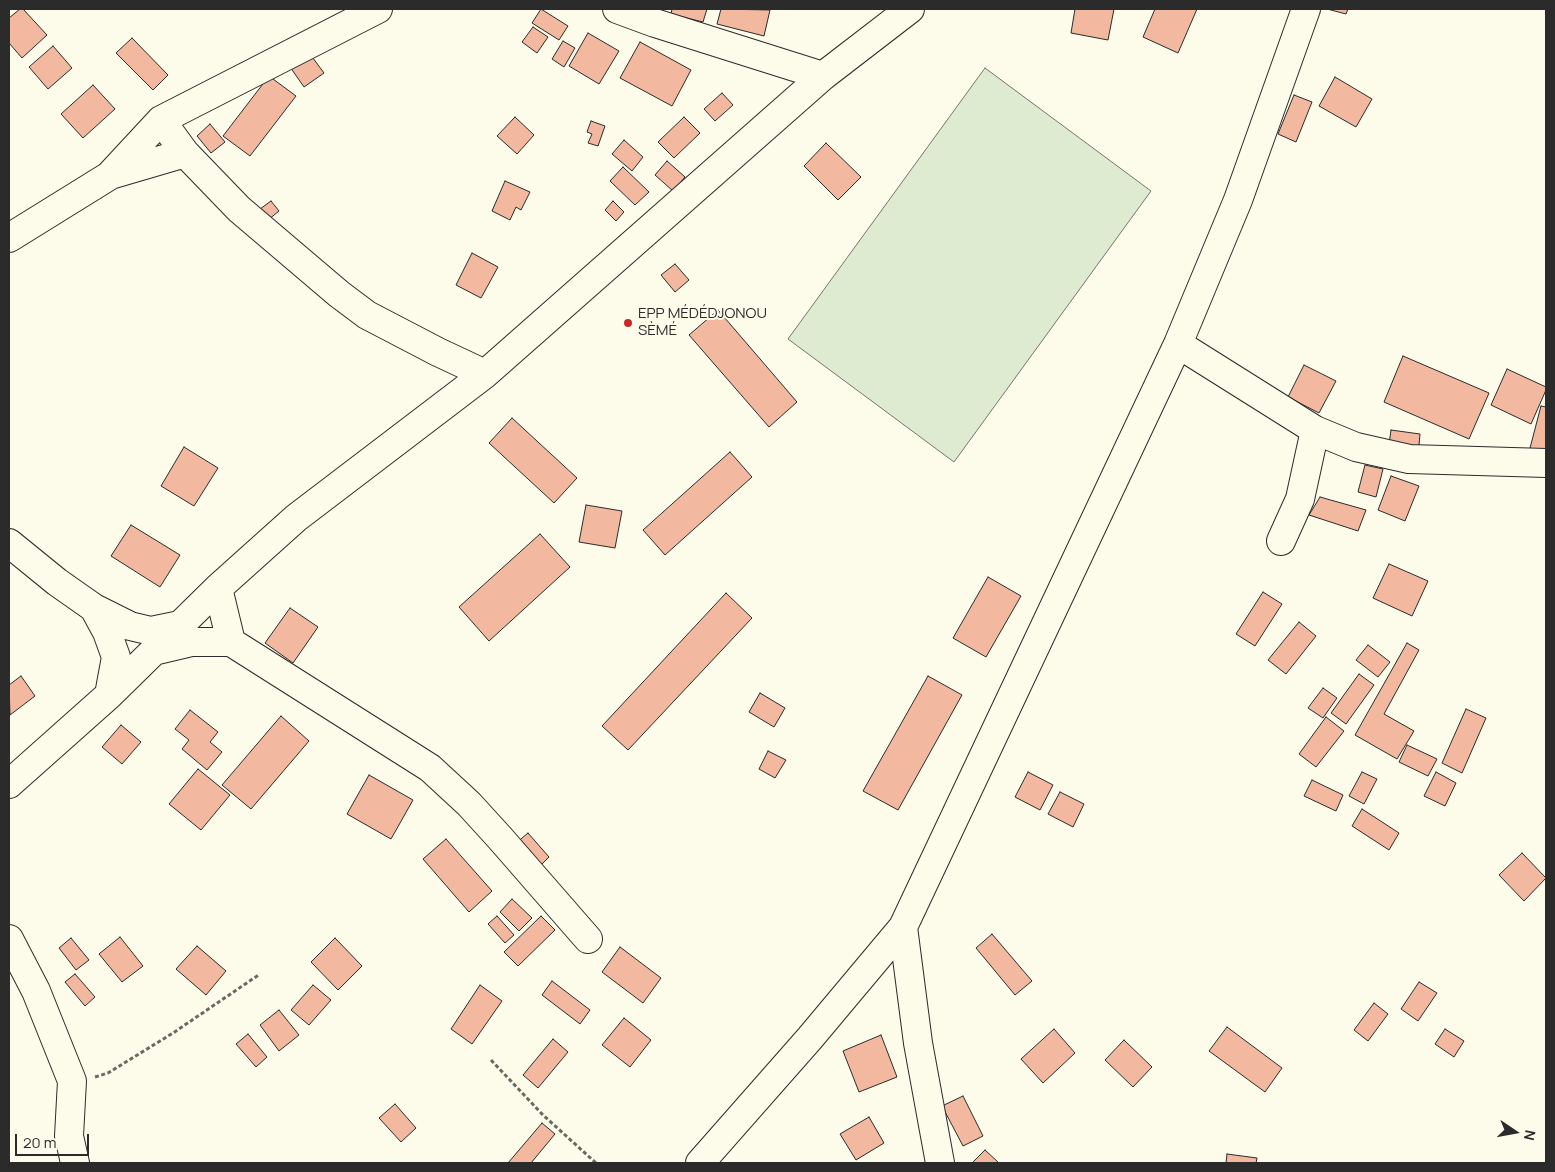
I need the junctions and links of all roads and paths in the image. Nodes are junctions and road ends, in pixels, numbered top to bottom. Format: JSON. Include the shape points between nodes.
{"nodes":[{"id":1,"x":378,"y":9,"type":"edge"},
{"id":2,"x":617,"y":9,"type":"edge"},
{"id":3,"x":910,"y":9,"type":"edge"},
{"id":4,"x":1306,"y":9,"type":"edge"},
{"id":5,"x":656,"y":16,"type":"edge"},
{"id":6,"x":823,"y":76,"type":"junction"},
{"id":7,"x":161,"y":120,"type":"junction"},
{"id":8,"x":185,"y":153,"type":"junction"},
{"id":9,"x":109,"y":176,"type":"junction"},
{"id":10,"x":9,"y":238,"type":"edge"},
{"id":11,"x":1178,"y":344,"type":"junction"},
{"id":12,"x":485,"y":374,"type":"junction"},
{"id":13,"x":1315,"y":430,"type":"junction"},
{"id":14,"x":1546,"y":463,"type":"edge"},
{"id":15,"x":1281,"y":541,"type":"dead end"},
{"id":16,"x":9,"y":543,"type":"edge"},
{"id":17,"x":218,"y":588,"type":"junction"},
{"id":18,"x":94,"y":608,"type":"junction"},
{"id":19,"x":180,"y":625,"type":"junction"},
{"id":20,"x":231,"y":642,"type":"junction"},
{"id":21,"x":154,"y":651,"type":"junction"},
{"id":22,"x":109,"y":695,"type":"junction"},
{"id":23,"x":15,"y":769,"type":"edge"},
{"id":24,"x":902,"y":927,"type":"junction"},
{"id":25,"x":9,"y":939,"type":"edge"},
{"id":26,"x":588,"y":939,"type":"dead end"},
{"id":27,"x":260,"y":974,"type":"dead end"},
{"id":28,"x":491,"y":1060,"type":"dead end"},
{"id":29,"x":72,"y":1081,"type":"junction"},
{"id":30,"x":75,"y":1163,"type":"edge"},
{"id":31,"x":596,"y":1163,"type":"edge"},
{"id":32,"x":700,"y":1163,"type":"edge"},
{"id":33,"x":940,"y":1163,"type":"edge"}],
"edges":[{"from":1,"to":7,"type":"street"},
{"from":2,"to":5,"type":"street"},
{"from":3,"to":6,"type":"street"},
{"from":4,"to":11,"type":"street","via":[[1238,200]]},
{"from":5,"to":6,"type":"street"},
{"from":6,"to":12,"type":"street"},
{"from":7,"to":8,"type":"street"},
{"from":7,"to":9,"type":"street"},
{"from":8,"to":9,"type":"street"},
{"from":8,"to":12,"type":"street","via":[[238,210],[367,315]]},
{"from":9,"to":10,"type":"street"},
{"from":11,"to":13,"type":"street"},
{"from":11,"to":24,"type":"street"},
{"from":12,"to":17,"type":"street","via":[[296,518]]},
{"from":13,"to":14,"type":"street","via":[[1356,447],[1409,460]]},
{"from":13,"to":15,"type":"street","via":[[1300,499]]},
{"from":16,"to":18,"type":"street"},
{"from":17,"to":19,"type":"street"},
{"from":17,"to":20,"type":"street"},
{"from":18,"to":19,"type":"street","via":[[130,626],[151,631]]},
{"from":18,"to":22,"type":"street","via":[[116,657]]},
{"from":19,"to":21,"type":"street"},
{"from":20,"to":21,"type":"street","via":[[192,642]]},
{"from":20,"to":26,"type":"street","via":[[430,768],[469,804]]},
{"from":21,"to":22,"type":"street"},
{"from":22,"to":23,"type":"street"},
{"from":24,"to":32,"type":"street"},
{"from":24,"to":33,"type":"street","via":[[918,1043]]},
{"from":25,"to":29,"type":"street","via":[[36,991]]},
{"from":27,"to":29,"type":"path","via":[[108,1073]]},
{"from":28,"to":31,"type":"path","via":[[543,1115]]},
{"from":29,"to":30,"type":"street","via":[[69,1136]]}]}
